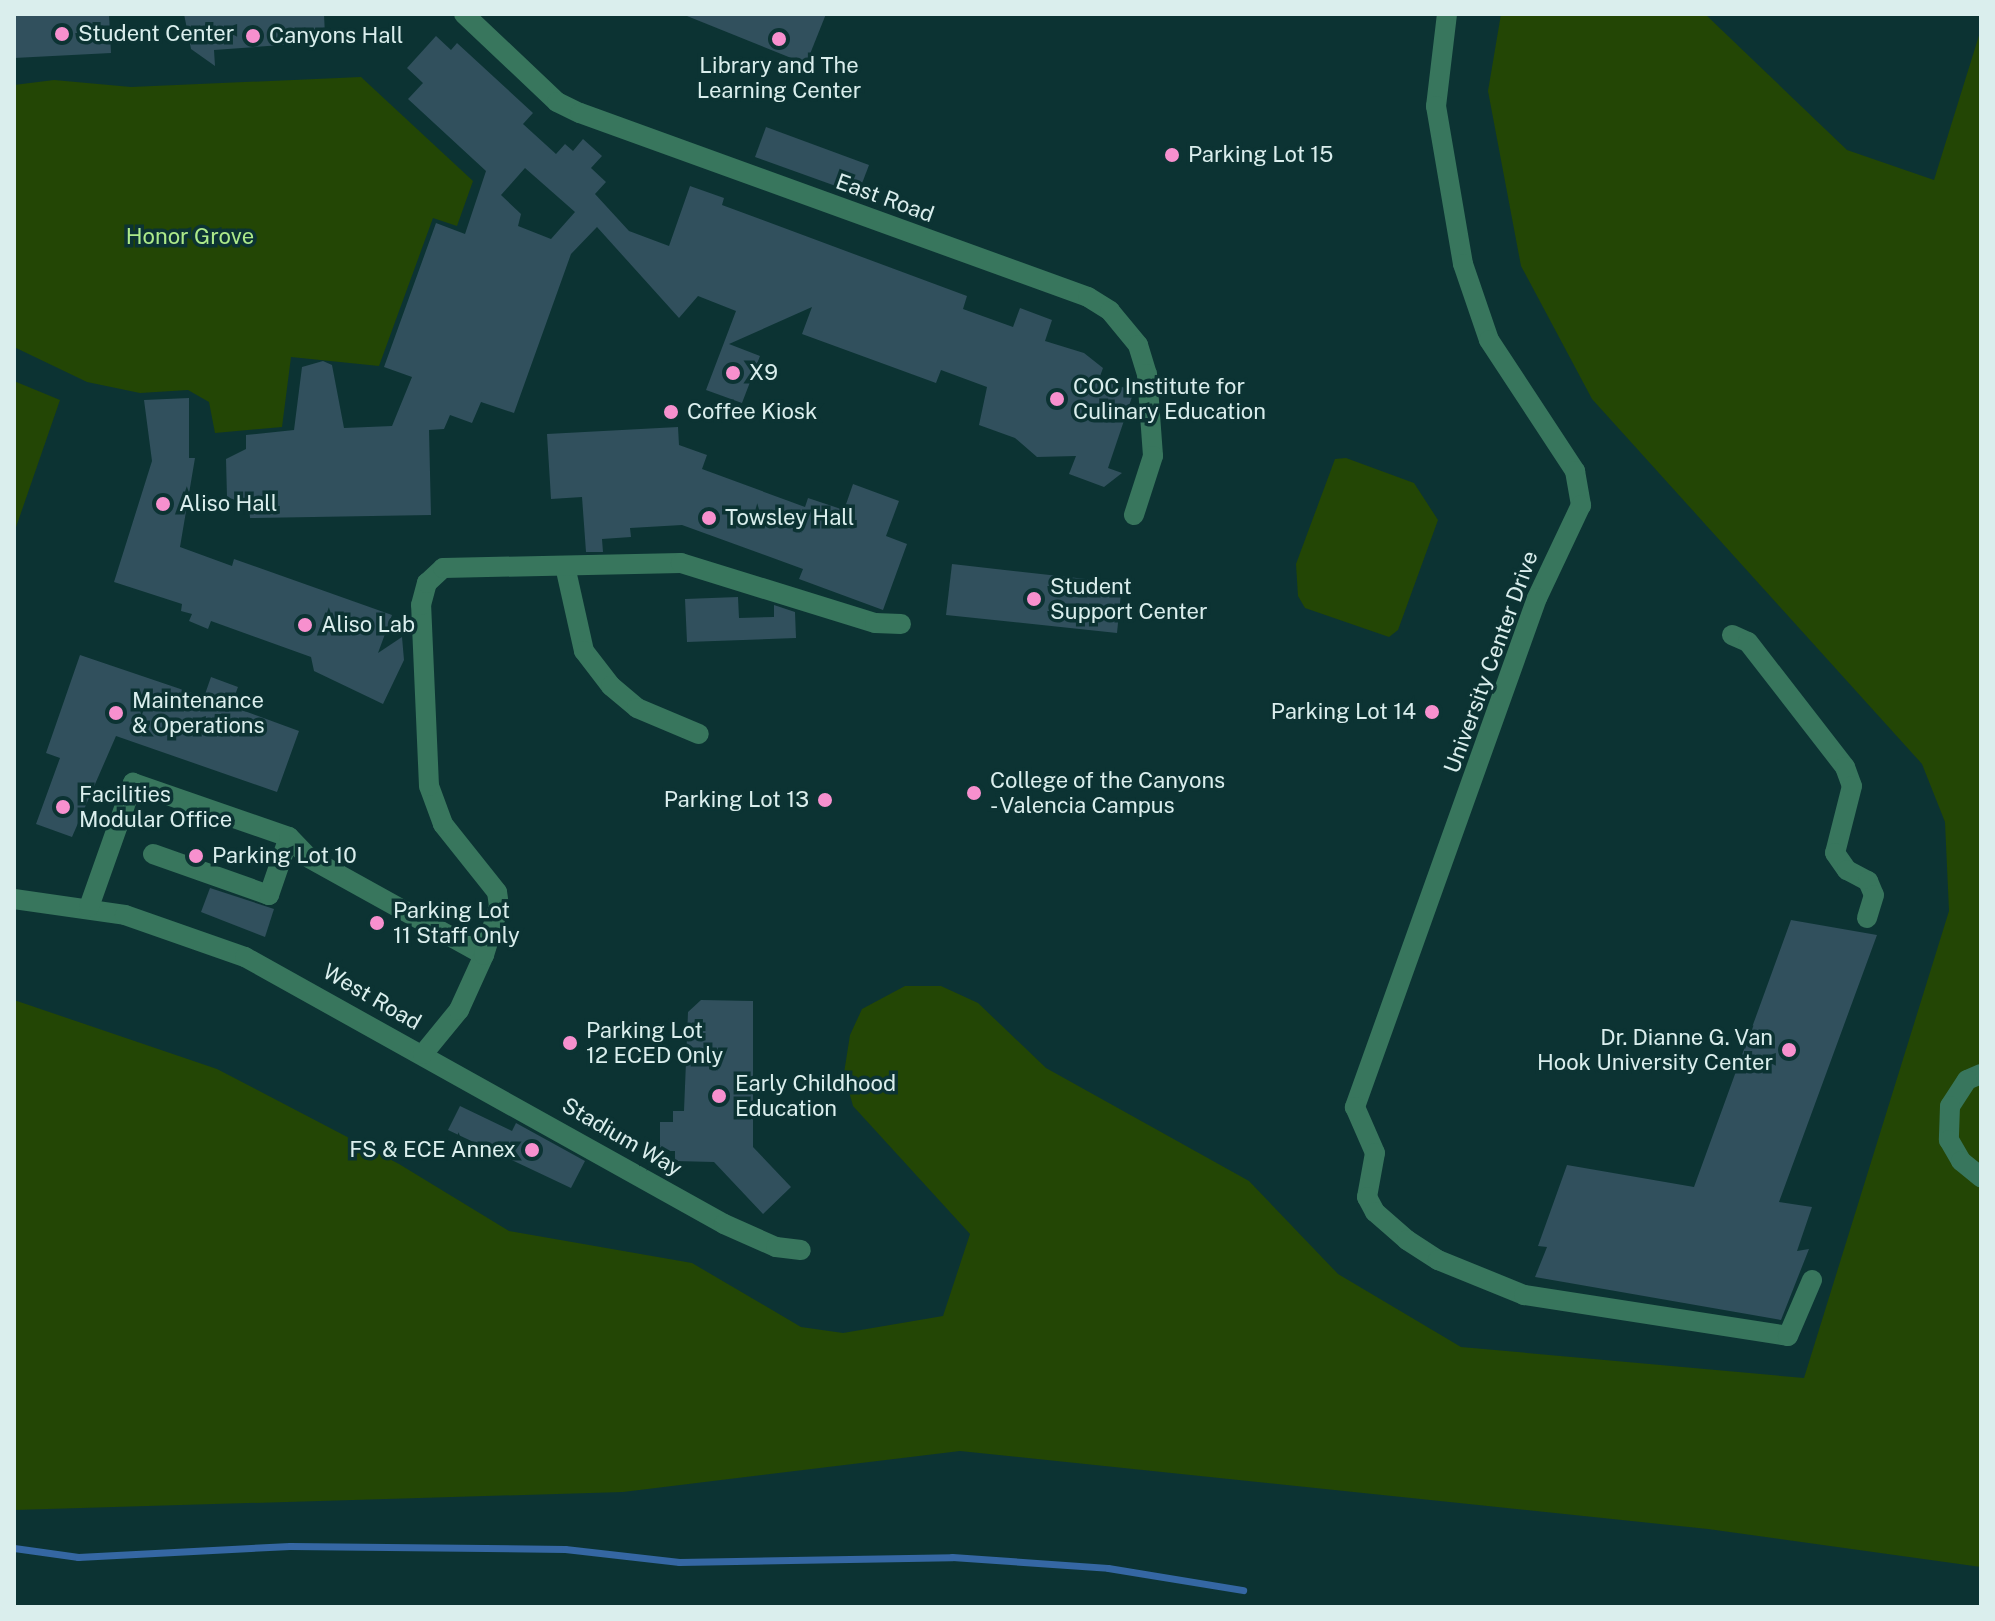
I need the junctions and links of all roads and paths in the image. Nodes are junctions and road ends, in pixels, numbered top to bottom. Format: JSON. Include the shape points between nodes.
{"nodes":[{"id":1,"x":464,"y":14,"type":"edge"},
{"id":2,"x":1447,"y":14,"type":"edge"},
{"id":3,"x":1134,"y":515,"type":"dead end"},
{"id":4,"x":565,"y":566,"type":"junction"},
{"id":5,"x":901,"y":624,"type":"dead end"},
{"id":6,"x":1732,"y":635,"type":"dead end"},
{"id":7,"x":699,"y":734,"type":"dead end"},
{"id":8,"x":289,"y":837,"type":"junction"},
{"id":9,"x":153,"y":854,"type":"dead end"},
{"id":10,"x":14,"y":899,"type":"edge"},
{"id":11,"x":89,"y":907,"type":"junction"},
{"id":12,"x":1867,"y":918,"type":"dead end"},
{"id":13,"x":484,"y":955,"type":"junction"},
{"id":14,"x":423,"y":1054,"type":"junction"},
{"id":15,"x":1981,"y":1074,"type":"edge"},
{"id":16,"x":1981,"y":1177,"type":"edge"},
{"id":17,"x":801,"y":1250,"type":"dead end"},
{"id":18,"x":1812,"y":1280,"type":"dead end"}],
"edges":[{"from":1,"to":3,"type":"street","name":"East Road","via":[[557,102],[580,113],[1088,297],[1110,311],[1138,345],[1147,374],[1153,456]]},
{"from":2,"to":18,"type":"street","name":"University Center Drive","via":[[1436,106],[1463,264],[1489,340],[1575,471],[1581,505],[1537,598],[1355,1107],[1375,1153],[1367,1197],[1375,1212],[1438,1260],[1524,1295],[1788,1336]]},
{"from":4,"to":5,"type":"street","via":[[681,563],[875,623]]},
{"from":4,"to":7,"type":"street","via":[[572,616],[584,651],[611,686],[637,708]]},
{"from":4,"to":13,"type":"street","name":"West Road","via":[[443,568],[427,583],[421,605],[429,786],[443,824],[497,892],[499,906]]},
{"from":6,"to":12,"type":"street","via":[[1748,642],[1845,767],[1852,786],[1835,853],[1847,870],[1868,881],[1874,895]]},
{"from":8,"to":9,"type":"street","via":[[269,895]]},
{"from":8,"to":11,"type":"street","via":[[133,783]]},
{"from":8,"to":13,"type":"street","via":[[309,858]]},
{"from":10,"to":11,"type":"street","name":"West Road"},
{"from":11,"to":14,"type":"street","name":"West Road","via":[[245,957]]},
{"from":13,"to":14,"type":"street","name":"West Road","via":[[459,1010]]},
{"from":14,"to":17,"type":"street","name":"Stadium Way","via":[[724,1224],[776,1247]]},
{"from":15,"to":16,"type":"street","via":[[1967,1080],[1950,1106],[1949,1140],[1961,1161]]}]}
